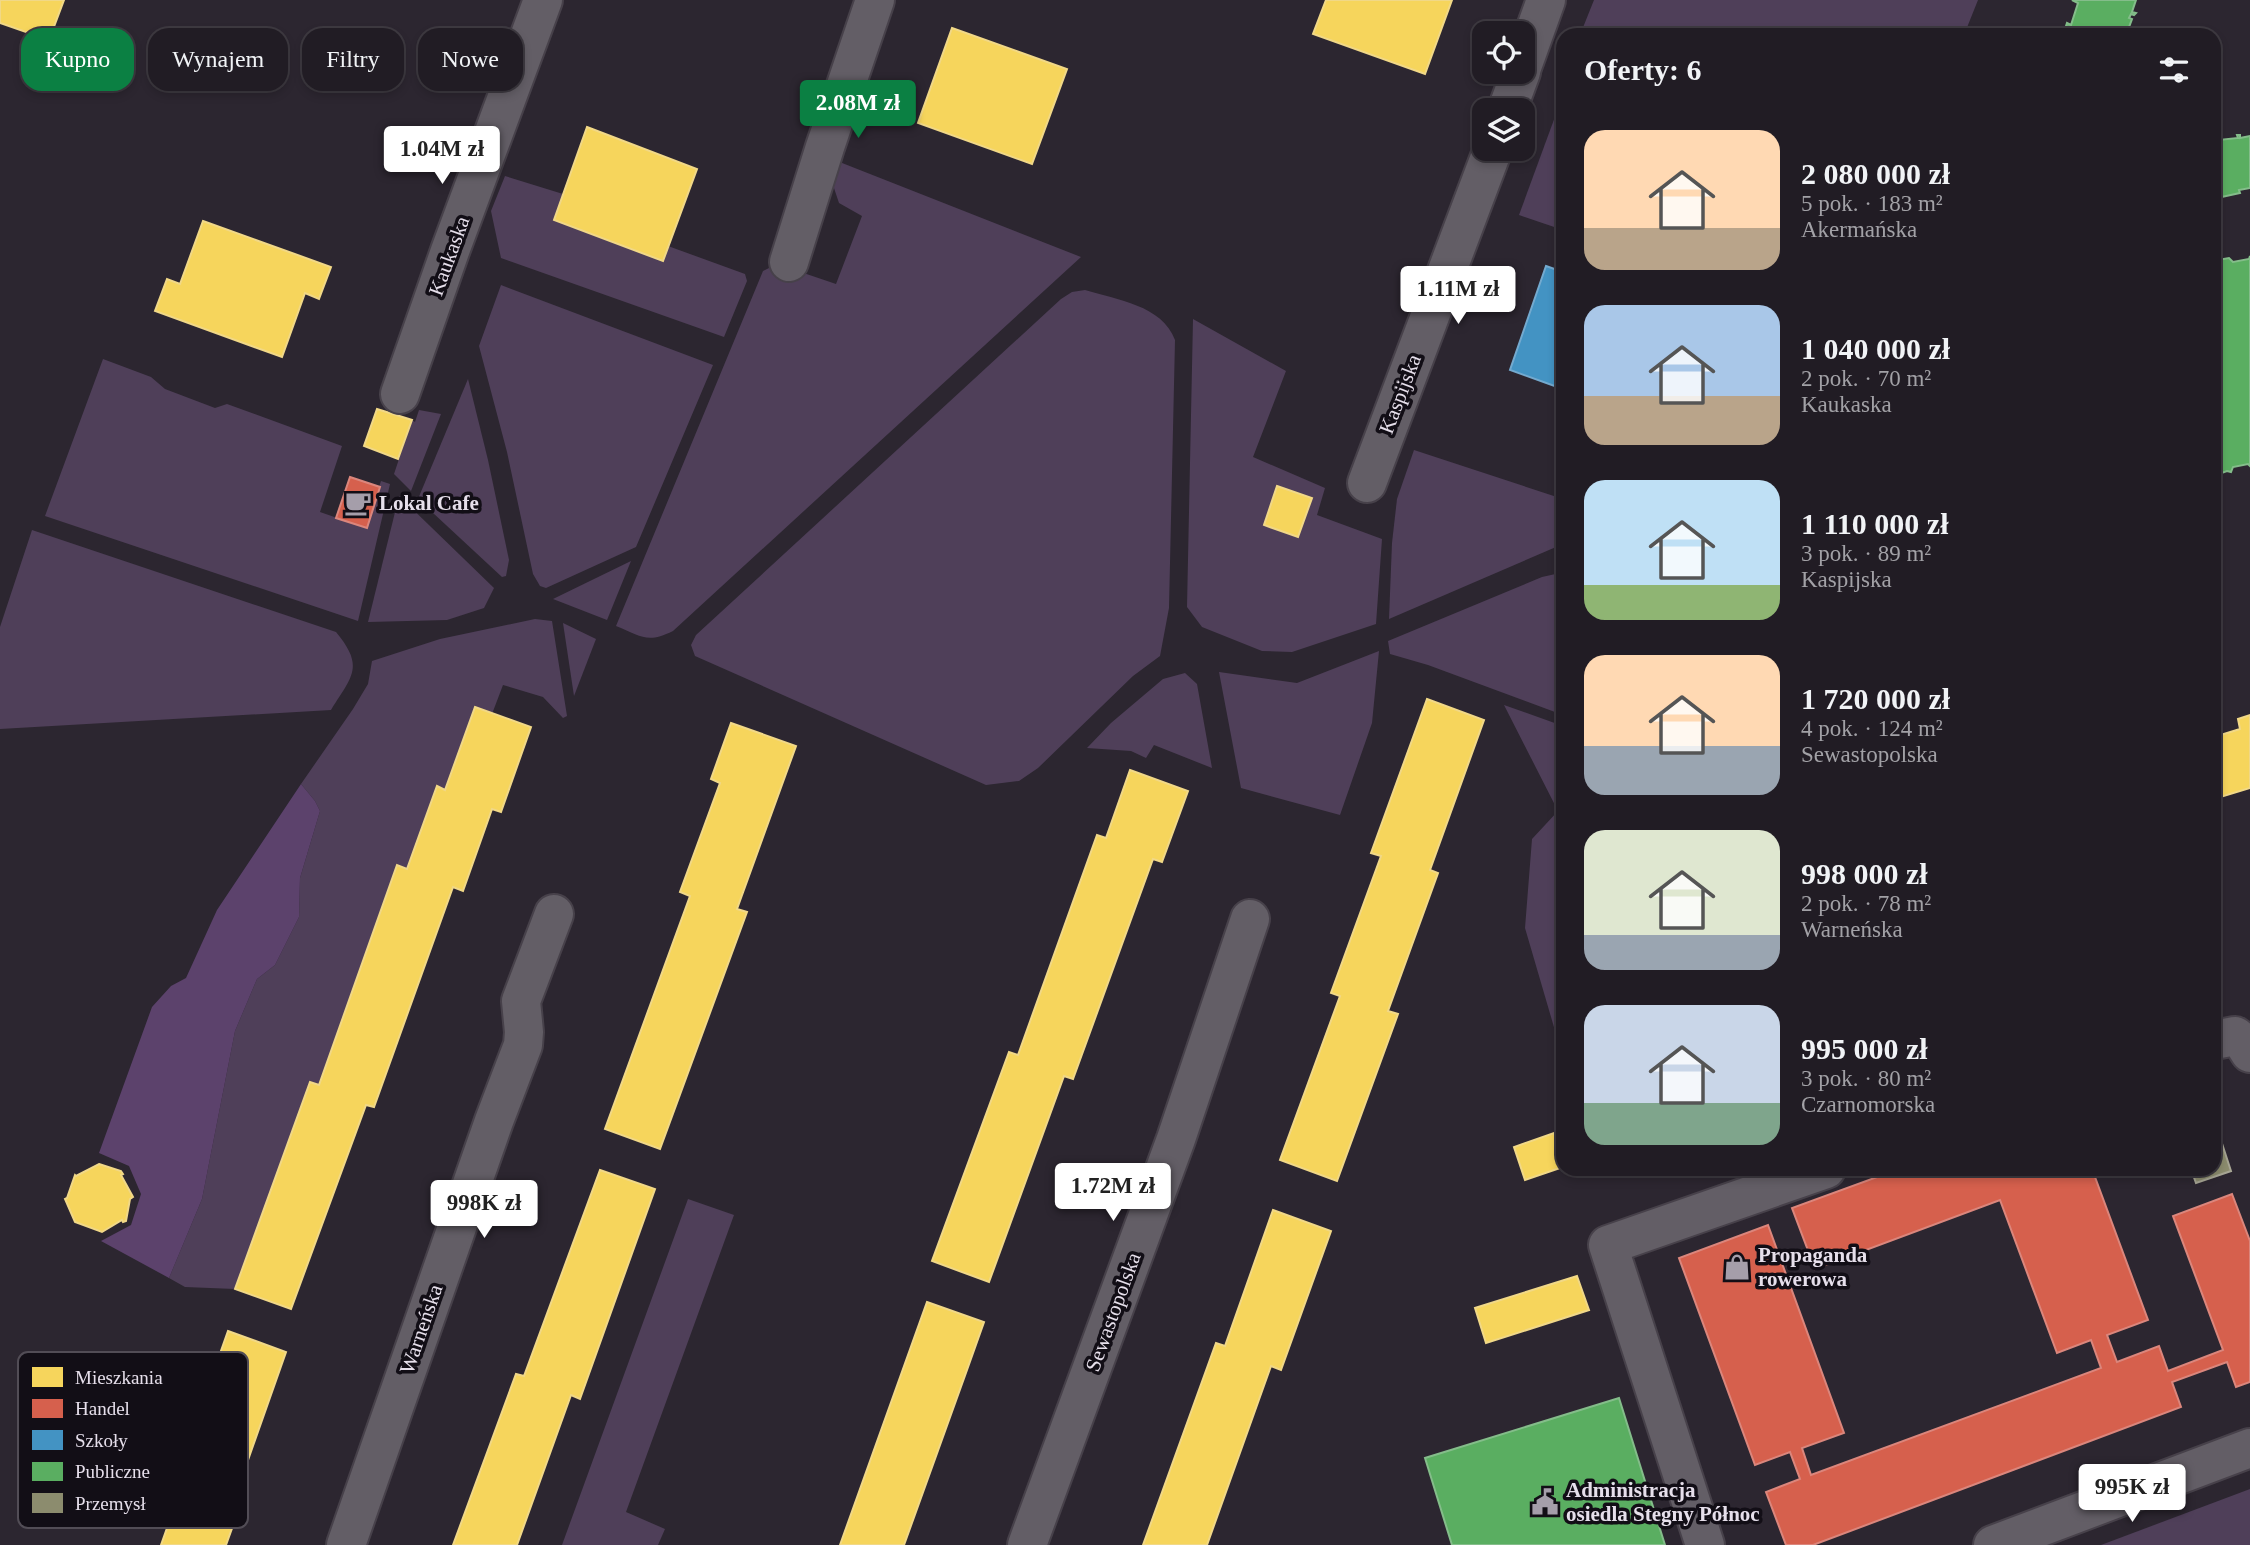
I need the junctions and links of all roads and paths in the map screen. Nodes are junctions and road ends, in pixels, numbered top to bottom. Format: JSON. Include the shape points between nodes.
{"nodes":[{"id":1,"x":543,"y":0,"type":"edge"},
{"id":2,"x":874,"y":0,"type":"edge"},
{"id":3,"x":1546,"y":0,"type":"edge"},
{"id":4,"x":1535,"y":32,"type":"edge"},
{"id":5,"x":1488,"y":161,"type":"edge"},
{"id":6,"x":789,"y":262,"type":"dead end"},
{"id":7,"x":400,"y":394,"type":"dead end"},
{"id":8,"x":1367,"y":483,"type":"dead end"},
{"id":9,"x":554,"y":914,"type":"dead end"},
{"id":10,"x":1250,"y":919,"type":"dead end"},
{"id":11,"x":2221,"y":1039,"type":"edge"},
{"id":12,"x":2250,"y":1053,"type":"edge"},
{"id":13,"x":1806,"y":1176,"type":"edge"},
{"id":14,"x":2250,"y":1448,"type":"edge"},
{"id":15,"x":346,"y":1545,"type":"edge"},
{"id":16,"x":1027,"y":1545,"type":"edge"},
{"id":17,"x":1705,"y":1545,"type":"edge"},
{"id":18,"x":1993,"y":1545,"type":"edge"}],
"edges":[{"from":1,"to":7,"type":"street","name":"Kaukaska"},
{"from":2,"to":6,"type":"street"},
{"from":3,"to":4,"type":"street"},
{"from":5,"to":8,"type":"street","name":"Kaspijska"},
{"from":9,"to":15,"type":"street","name":"Warneńska","via":[[521,1001],[523,1045]]},
{"from":10,"to":16,"type":"street","name":"Sewastopolska","via":[[1176,1139]]},
{"from":11,"to":12,"type":"street","via":[[2235,1036]]},
{"from":13,"to":17,"type":"street","via":[[1608,1245]]},
{"from":14,"to":18,"type":"street"}]}
